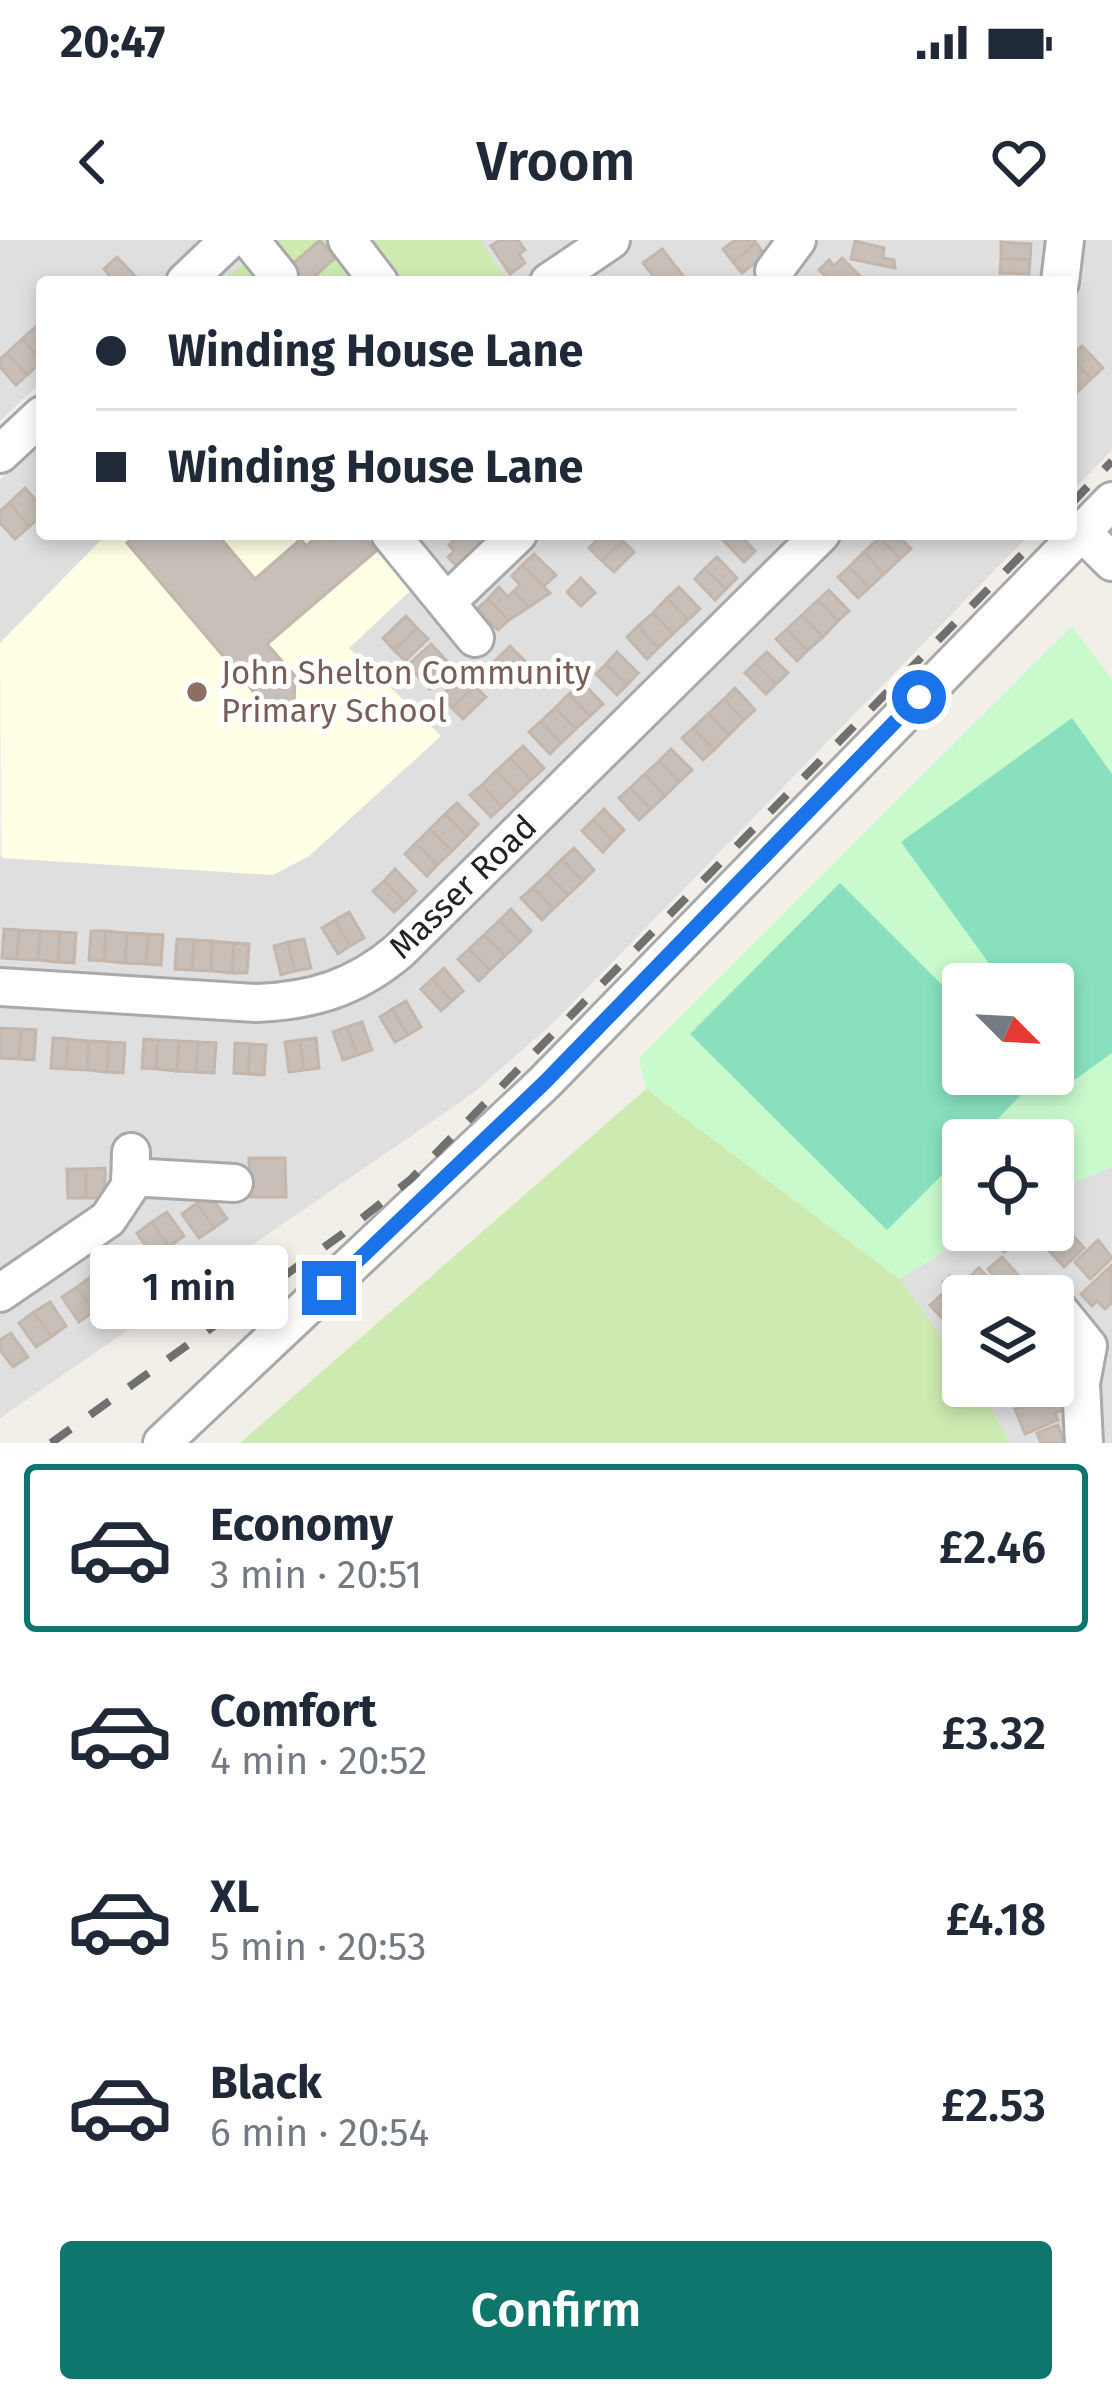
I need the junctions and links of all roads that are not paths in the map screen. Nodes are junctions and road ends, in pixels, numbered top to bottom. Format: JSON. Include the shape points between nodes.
{"nodes":[{"id":1,"x":230,"y":240,"type":"edge"},
{"id":2,"x":250,"y":240,"type":"edge"},
{"id":3,"x":347,"y":240,"type":"edge"},
{"id":4,"x":610,"y":240,"type":"edge"},
{"id":5,"x":796,"y":240,"type":"edge"},
{"id":6,"x":1066,"y":240,"type":"edge"},
{"id":7,"x":774,"y":271,"type":"dead end"},
{"id":8,"x":191,"y":276,"type":"edge"},
{"id":9,"x":279,"y":276,"type":"dead end"},
{"id":10,"x":374,"y":276,"type":"edge"},
{"id":11,"x":572,"y":276,"type":"edge"},
{"id":12,"x":1061,"y":276,"type":"edge"},
{"id":13,"x":36,"y":421,"type":"edge"},
{"id":14,"x":0,"y":454,"type":"edge"},
{"id":15,"x":1112,"y":505,"type":"edge"},
{"id":16,"x":1083,"y":533,"type":"junction"},
{"id":17,"x":1077,"y":537,"type":"edge"},
{"id":18,"x":1077,"y":538,"type":"edge"},
{"id":19,"x":395,"y":540,"type":"edge"},
{"id":20,"x":512,"y":540,"type":"edge"},
{"id":21,"x":815,"y":540,"type":"edge"},
{"id":22,"x":1074,"y":540,"type":"edge"},
{"id":23,"x":1075,"y":540,"type":"edge"},
{"id":24,"x":1050,"y":562,"type":"junction"},
{"id":25,"x":1112,"y":562,"type":"edge"},
{"id":26,"x":447,"y":602,"type":"junction"},
{"id":27,"x":475,"y":638,"type":"dead end"},
{"id":28,"x":0,"y":987,"type":"edge"},
{"id":29,"x":234,"y":1183,"type":"dead end"},
{"id":30,"x":0,"y":1293,"type":"edge"},
{"id":31,"x":1074,"y":1322,"type":"edge"},
{"id":32,"x":1100,"y":1343,"type":"edge"},
{"id":33,"x":162,"y":1443,"type":"edge"},
{"id":34,"x":1084,"y":1443,"type":"edge"}],
"edges":[{"from":1,"to":8,"type":"street"},
{"from":2,"to":9,"type":"street"},
{"from":3,"to":10,"type":"street"},
{"from":4,"to":11,"type":"street"},
{"from":5,"to":7,"type":"street"},
{"from":6,"to":12,"type":"street"},
{"from":13,"to":14,"type":"street"},
{"from":15,"to":16,"type":"street"},
{"from":15,"to":17,"type":"street"},
{"from":16,"to":18,"type":"street"},
{"from":16,"to":25,"type":"street"},
{"from":19,"to":26,"type":"street"},
{"from":20,"to":26,"type":"street"},
{"from":21,"to":28,"type":"street","name":"Masser Road","via":[[399,951],[350,985],[256,1003]]},
{"from":22,"to":24,"type":"street"},
{"from":23,"to":24,"type":"street"},
{"from":24,"to":33,"type":"street","via":[[545,1082]]},
{"from":26,"to":27,"type":"street"},
{"from":29,"to":30,"type":"street","via":[[131,1164],[130,1186],[108,1219]]},
{"from":31,"to":32,"type":"street"},
{"from":32,"to":34,"type":"street","via":[[1081,1383]]}]}
